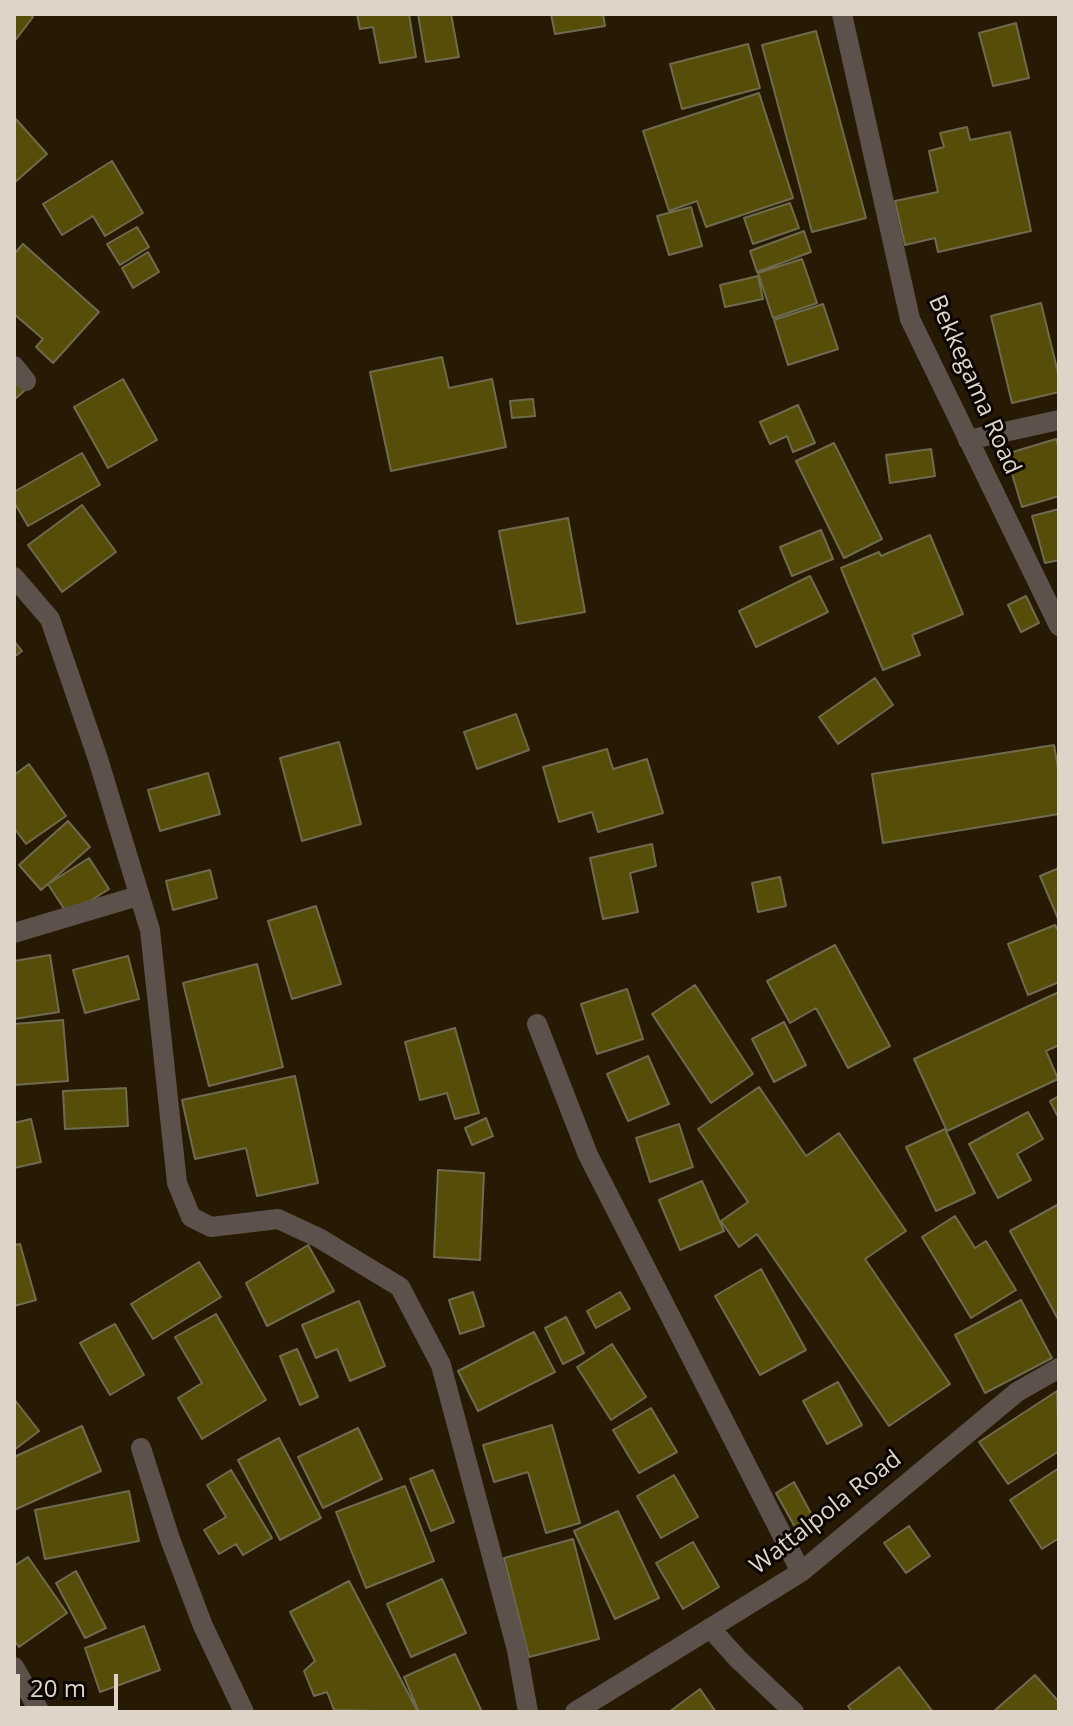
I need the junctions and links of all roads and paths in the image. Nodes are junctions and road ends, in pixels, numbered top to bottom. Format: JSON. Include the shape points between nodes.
{"nodes":[{"id":1,"x":842,"y":14,"type":"edge"},
{"id":2,"x":1059,"y":420,"type":"edge"},
{"id":3,"x":968,"y":440,"type":"junction"},
{"id":4,"x":14,"y":577,"type":"edge"},
{"id":5,"x":1059,"y":626,"type":"edge"},
{"id":6,"x":138,"y":896,"type":"junction"},
{"id":7,"x":14,"y":933,"type":"edge"},
{"id":8,"x":537,"y":1024,"type":"dead end"},
{"id":9,"x":1059,"y":1368,"type":"edge"},
{"id":10,"x":141,"y":1448,"type":"dead end"},
{"id":11,"x":801,"y":1572,"type":"junction"},
{"id":12,"x":710,"y":1628,"type":"junction"},
{"id":13,"x":14,"y":1667,"type":"edge"},
{"id":14,"x":40,"y":1712,"type":"edge"},
{"id":15,"x":244,"y":1712,"type":"edge"},
{"id":16,"x":528,"y":1712,"type":"edge"},
{"id":17,"x":575,"y":1712,"type":"edge"},
{"id":18,"x":794,"y":1712,"type":"edge"}],
"edges":[{"from":1,"to":3,"type":"street","name":"Bekkegama Road","via":[[910,319]]},
{"from":2,"to":3,"type":"street"},
{"from":3,"to":5,"type":"street","name":"Bekkegama Road"},
{"from":4,"to":6,"type":"street","via":[[50,619]]},
{"from":6,"to":7,"type":"street"},
{"from":6,"to":16,"type":"street","via":[[150,930],[177,1183],[191,1217],[211,1227],[278,1219],[400,1287],[441,1365],[517,1650]]},
{"from":8,"to":11,"type":"street","via":[[588,1155]]},
{"from":9,"to":11,"type":"street","name":"Wattalpola Road","via":[[1017,1392]]},
{"from":10,"to":15,"type":"street","via":[[203,1626]]},
{"from":11,"to":12,"type":"street","name":"Wattalpola Road"},
{"from":12,"to":17,"type":"street","name":"Wattalpola Road"},
{"from":12,"to":18,"type":"street"},
{"from":13,"to":14,"type":"street"}]}
